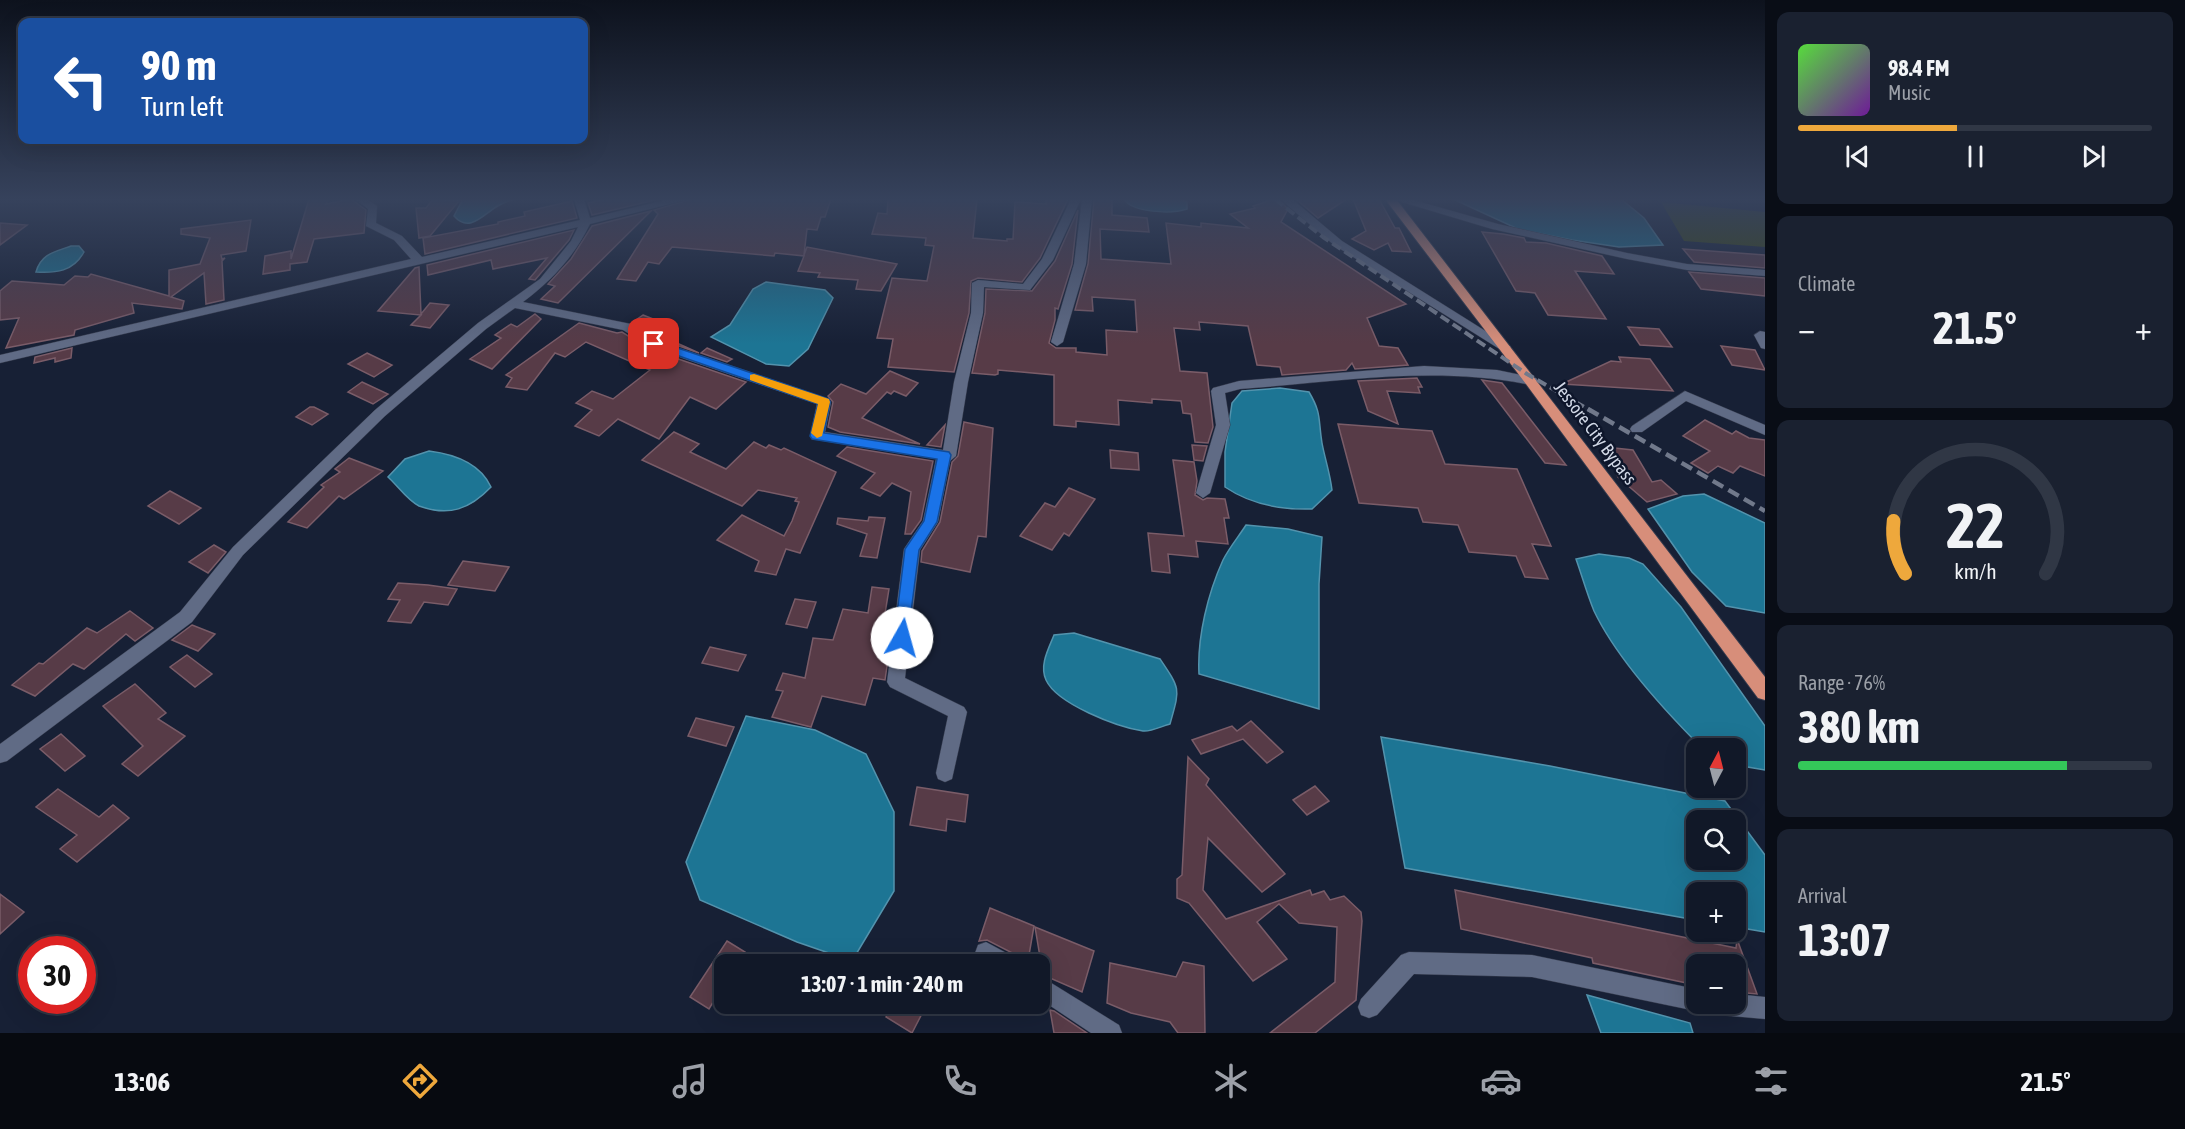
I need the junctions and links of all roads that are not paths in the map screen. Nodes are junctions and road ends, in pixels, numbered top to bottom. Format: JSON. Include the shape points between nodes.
{"nodes":[{"id":1,"x":406,"y":247,"type":"edge"},
{"id":2,"x":475,"y":247,"type":"edge"},
{"id":3,"x":572,"y":247,"type":"edge"},
{"id":4,"x":1053,"y":247,"type":"edge"},
{"id":5,"x":1083,"y":247,"type":"edge"},
{"id":6,"x":1345,"y":247,"type":"edge"},
{"id":7,"x":1427,"y":247,"type":"edge"},
{"id":8,"x":1587,"y":247,"type":"edge"},
{"id":9,"x":418,"y":260,"type":"junction"},
{"id":10,"x":1765,"y":273,"type":"edge"},
{"id":11,"x":514,"y":304,"type":"junction"},
{"id":12,"x":1765,"y":336,"type":"edge"},
{"id":13,"x":1057,"y":342,"type":"dead end"},
{"id":14,"x":1765,"y":345,"type":"edge"},
{"id":15,"x":1505,"y":347,"type":"junction"},
{"id":16,"x":0,"y":359,"type":"edge"},
{"id":17,"x":1531,"y":381,"type":"junction"},
{"id":18,"x":1637,"y":429,"type":"dead end"},
{"id":19,"x":1765,"y":430,"type":"edge"},
{"id":20,"x":944,"y":455,"type":"junction"},
{"id":21,"x":1203,"y":493,"type":"dead end"},
{"id":22,"x":1765,"y":692,"type":"edge"},
{"id":23,"x":0,"y":755,"type":"edge"},
{"id":24,"x":945,"y":773,"type":"dead end"},
{"id":25,"x":1050,"y":993,"type":"edge"},
{"id":26,"x":1686,"y":998,"type":"edge"},
{"id":27,"x":1369,"y":1006,"type":"dead end"},
{"id":28,"x":1746,"y":1006,"type":"edge"},
{"id":29,"x":1765,"y":1008,"type":"edge"},
{"id":30,"x":1111,"y":1033,"type":"edge"}],
"edges":[{"from":1,"to":9,"type":"street"},
{"from":2,"to":9,"type":"street"},
{"from":3,"to":11,"type":"street","via":[[544,281]]},
{"from":4,"to":20,"type":"street","via":[[1026,288],[978,283],[977,313],[949,456]]},
{"from":5,"to":13,"type":"street"},
{"from":6,"to":15,"type":"street"},
{"from":7,"to":15,"type":"highway","name":"Jessore City Bypass"},
{"from":8,"to":10,"type":"street","via":[[1687,267]]},
{"from":9,"to":16,"type":"street"},
{"from":11,"to":20,"type":"street","via":[[627,327],[654,344],[824,402],[817,436]]},
{"from":11,"to":23,"type":"street","via":[[380,413],[238,551],[186,617]]},
{"from":12,"to":14,"type":"street","via":[[1760,335]]},
{"from":15,"to":17,"type":"highway","name":"Jessore City Bypass"},
{"from":17,"to":21,"type":"street","via":[[1484,370],[1415,371],[1239,385],[1218,391],[1222,425]]},
{"from":17,"to":22,"type":"highway","name":"Jessore City Bypass"},
{"from":18,"to":19,"type":"street","via":[[1685,395]]},
{"from":20,"to":24,"type":"street","via":[[930,522],[912,549],[896,682],[958,712]]},
{"from":25,"to":30,"type":"street"},
{"from":26,"to":27,"type":"street","via":[[1532,966],[1409,963]]},
{"from":28,"to":29,"type":"street"}]}
